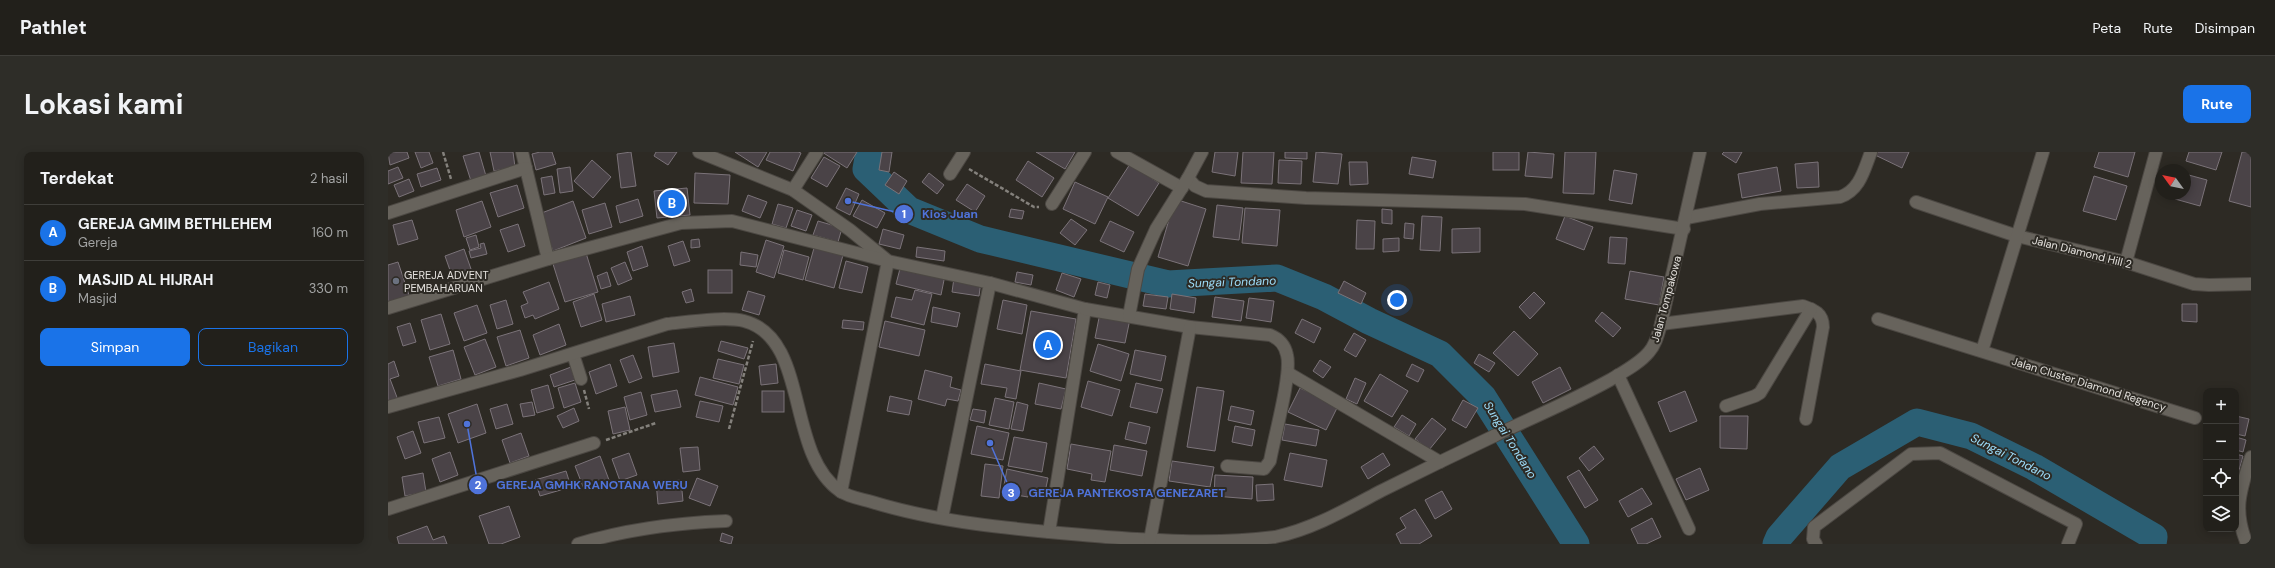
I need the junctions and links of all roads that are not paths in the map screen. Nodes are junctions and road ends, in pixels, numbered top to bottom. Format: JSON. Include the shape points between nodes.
{"nodes":[{"id":1,"x":522,"y":152,"type":"edge"},
{"id":2,"x":699,"y":152,"type":"edge"},
{"id":3,"x":818,"y":152,"type":"edge"},
{"id":4,"x":964,"y":152,"type":"edge"},
{"id":5,"x":1085,"y":152,"type":"edge"},
{"id":6,"x":1117,"y":152,"type":"edge"},
{"id":7,"x":1202,"y":152,"type":"edge"},
{"id":8,"x":1700,"y":152,"type":"edge"},
{"id":9,"x":1871,"y":152,"type":"edge"},
{"id":10,"x":2043,"y":152,"type":"edge"},
{"id":11,"x":2156,"y":152,"type":"edge"},
{"id":12,"x":526,"y":168,"type":"junction"},
{"id":13,"x":950,"y":174,"type":"dead end"},
{"id":14,"x":1185,"y":183,"type":"junction"},
{"id":15,"x":793,"y":190,"type":"junction"},
{"id":16,"x":1916,"y":202,"type":"dead end"},
{"id":17,"x":1052,"y":204,"type":"road end"},
{"id":18,"x":388,"y":213,"type":"edge"},
{"id":19,"x":1685,"y":224,"type":"junction"},
{"id":20,"x":2017,"y":236,"type":"junction"},
{"id":21,"x":548,"y":259,"type":"junction"},
{"id":22,"x":888,"y":261,"type":"junction"},
{"id":23,"x":2126,"y":262,"type":"junction"},
{"id":24,"x":990,"y":283,"type":"junction"},
{"id":25,"x":2251,"y":284,"type":"edge"},
{"id":26,"x":388,"y":308,"type":"edge"},
{"id":27,"x":1085,"y":308,"type":"junction"},
{"id":28,"x":1811,"y":309,"type":"junction"},
{"id":29,"x":1129,"y":316,"type":"junction"},
{"id":30,"x":1878,"y":319,"type":"dead end"},
{"id":31,"x":1661,"y":324,"type":"junction"},
{"id":32,"x":1190,"y":327,"type":"junction"},
{"id":33,"x":1982,"y":351,"type":"junction"},
{"id":34,"x":574,"y":354,"type":"junction"},
{"id":35,"x":1288,"y":373,"type":"junction"},
{"id":36,"x":1618,"y":375,"type":"junction"},
{"id":37,"x":581,"y":379,"type":"road end"},
{"id":38,"x":1726,"y":406,"type":"dead end"},
{"id":39,"x":388,"y":407,"type":"edge"},
{"id":40,"x":2196,"y":418,"type":"dead end"},
{"id":41,"x":1806,"y":419,"type":"dead end"},
{"id":42,"x":594,"y":443,"type":"road end"},
{"id":43,"x":2251,"y":457,"type":"edge"},
{"id":44,"x":1440,"y":462,"type":"junction"},
{"id":45,"x":1226,"y":466,"type":"dead end"},
{"id":46,"x":841,"y":492,"type":"junction"},
{"id":47,"x":388,"y":509,"type":"edge"},
{"id":48,"x":942,"y":518,"type":"junction"},
{"id":49,"x":726,"y":521,"type":"dead end"},
{"id":50,"x":1689,"y":529,"type":"dead end"},
{"id":51,"x":1049,"y":532,"type":"junction"},
{"id":52,"x":1150,"y":540,"type":"junction"},
{"id":53,"x":1243,"y":543,"type":"edge"},
{"id":54,"x":578,"y":544,"type":"edge"},
{"id":55,"x":1816,"y":544,"type":"edge"},
{"id":56,"x":2068,"y":544,"type":"edge"},
{"id":57,"x":2247,"y":544,"type":"edge"}],
"edges":[{"from":1,"to":12,"type":"street"},
{"from":2,"to":15,"type":"street"},
{"from":3,"to":15,"type":"street"},
{"from":4,"to":13,"type":"street"},
{"from":5,"to":17,"type":"street"},
{"from":6,"to":14,"type":"street"},
{"from":7,"to":14,"type":"street"},
{"from":8,"to":19,"type":"street","name":"Jalan Tompakowa"},
{"from":9,"to":19,"type":"street","via":[[1860,180],[1849,194],[1760,204]]},
{"from":10,"to":20,"type":"street"},
{"from":11,"to":23,"type":"street"},
{"from":12,"to":18,"type":"street"},
{"from":12,"to":21,"type":"street"},
{"from":14,"to":19,"type":"street","via":[[1206,191],[1306,198],[1525,204]]},
{"from":14,"to":29,"type":"street","via":[[1156,229],[1138,269]]},
{"from":15,"to":22,"type":"street","via":[[850,230]]},
{"from":16,"to":20,"type":"street","name":"Jalan Diamond Hill 2"},
{"from":19,"to":31,"type":"street","name":"Jalan Tompakowa"},
{"from":20,"to":23,"type":"street","name":"Jalan Diamond Hill 2"},
{"from":20,"to":33,"type":"street"},
{"from":21,"to":22,"type":"street","via":[[660,227],[707,220],[732,221],[760,227]]},
{"from":21,"to":26,"type":"street"},
{"from":22,"to":24,"type":"street"},
{"from":22,"to":46,"type":"street"},
{"from":23,"to":25,"type":"street","name":"Jalan Diamond Hill 2","via":[[2194,284]]},
{"from":24,"to":27,"type":"street"},
{"from":24,"to":48,"type":"street"},
{"from":27,"to":29,"type":"street"},
{"from":27,"to":51,"type":"street"},
{"from":28,"to":31,"type":"street","via":[[1803,306]]},
{"from":28,"to":38,"type":"street","via":[[1760,393]]},
{"from":28,"to":41,"type":"street","via":[[1823,319],[1823,327]]},
{"from":29,"to":32,"type":"street"},
{"from":30,"to":33,"type":"street","name":"Jalan Cluster Diamond Regency"},
{"from":31,"to":36,"type":"street","name":"Jalan Tompakowa","via":[[1650,351],[1643,359]]},
{"from":32,"to":35,"type":"street","via":[[1247,332],[1278,338],[1288,356]]},
{"from":32,"to":52,"type":"street"},
{"from":33,"to":40,"type":"street","name":"Jalan Cluster Diamond Regency"},
{"from":34,"to":37,"type":"street"},
{"from":34,"to":39,"type":"street"},
{"from":34,"to":46,"type":"street","via":[[667,324],[744,321],[775,342],[785,360],[809,450],[816,466]]},
{"from":35,"to":44,"type":"street"},
{"from":35,"to":45,"type":"street","via":[[1270,461],[1259,470]]},
{"from":36,"to":44,"type":"street","name":"Jalan Tompakowa","via":[[1581,396]]},
{"from":36,"to":50,"type":"street"},
{"from":42,"to":47,"type":"street"},
{"from":43,"to":57,"type":"street","via":[[2238,505],[2240,527]]},
{"from":44,"to":53,"type":"street","name":"Jalan Tompakowa","via":[[1314,526]]},
{"from":46,"to":48,"type":"street","name":"Jalan Tompakowa","via":[[896,509]]},
{"from":48,"to":51,"type":"street","name":"Jalan Tompakowa"},
{"from":49,"to":54,"type":"street","via":[[693,522],[630,530]]},
{"from":51,"to":52,"type":"street","name":"Jalan Tompakowa"},
{"from":52,"to":53,"type":"street","name":"Jalan Tompakowa"},
{"from":55,"to":56,"type":"street","via":[[1813,538],[1814,527],[1911,454],[1924,452],[1940,453],[2076,524]]}]}
